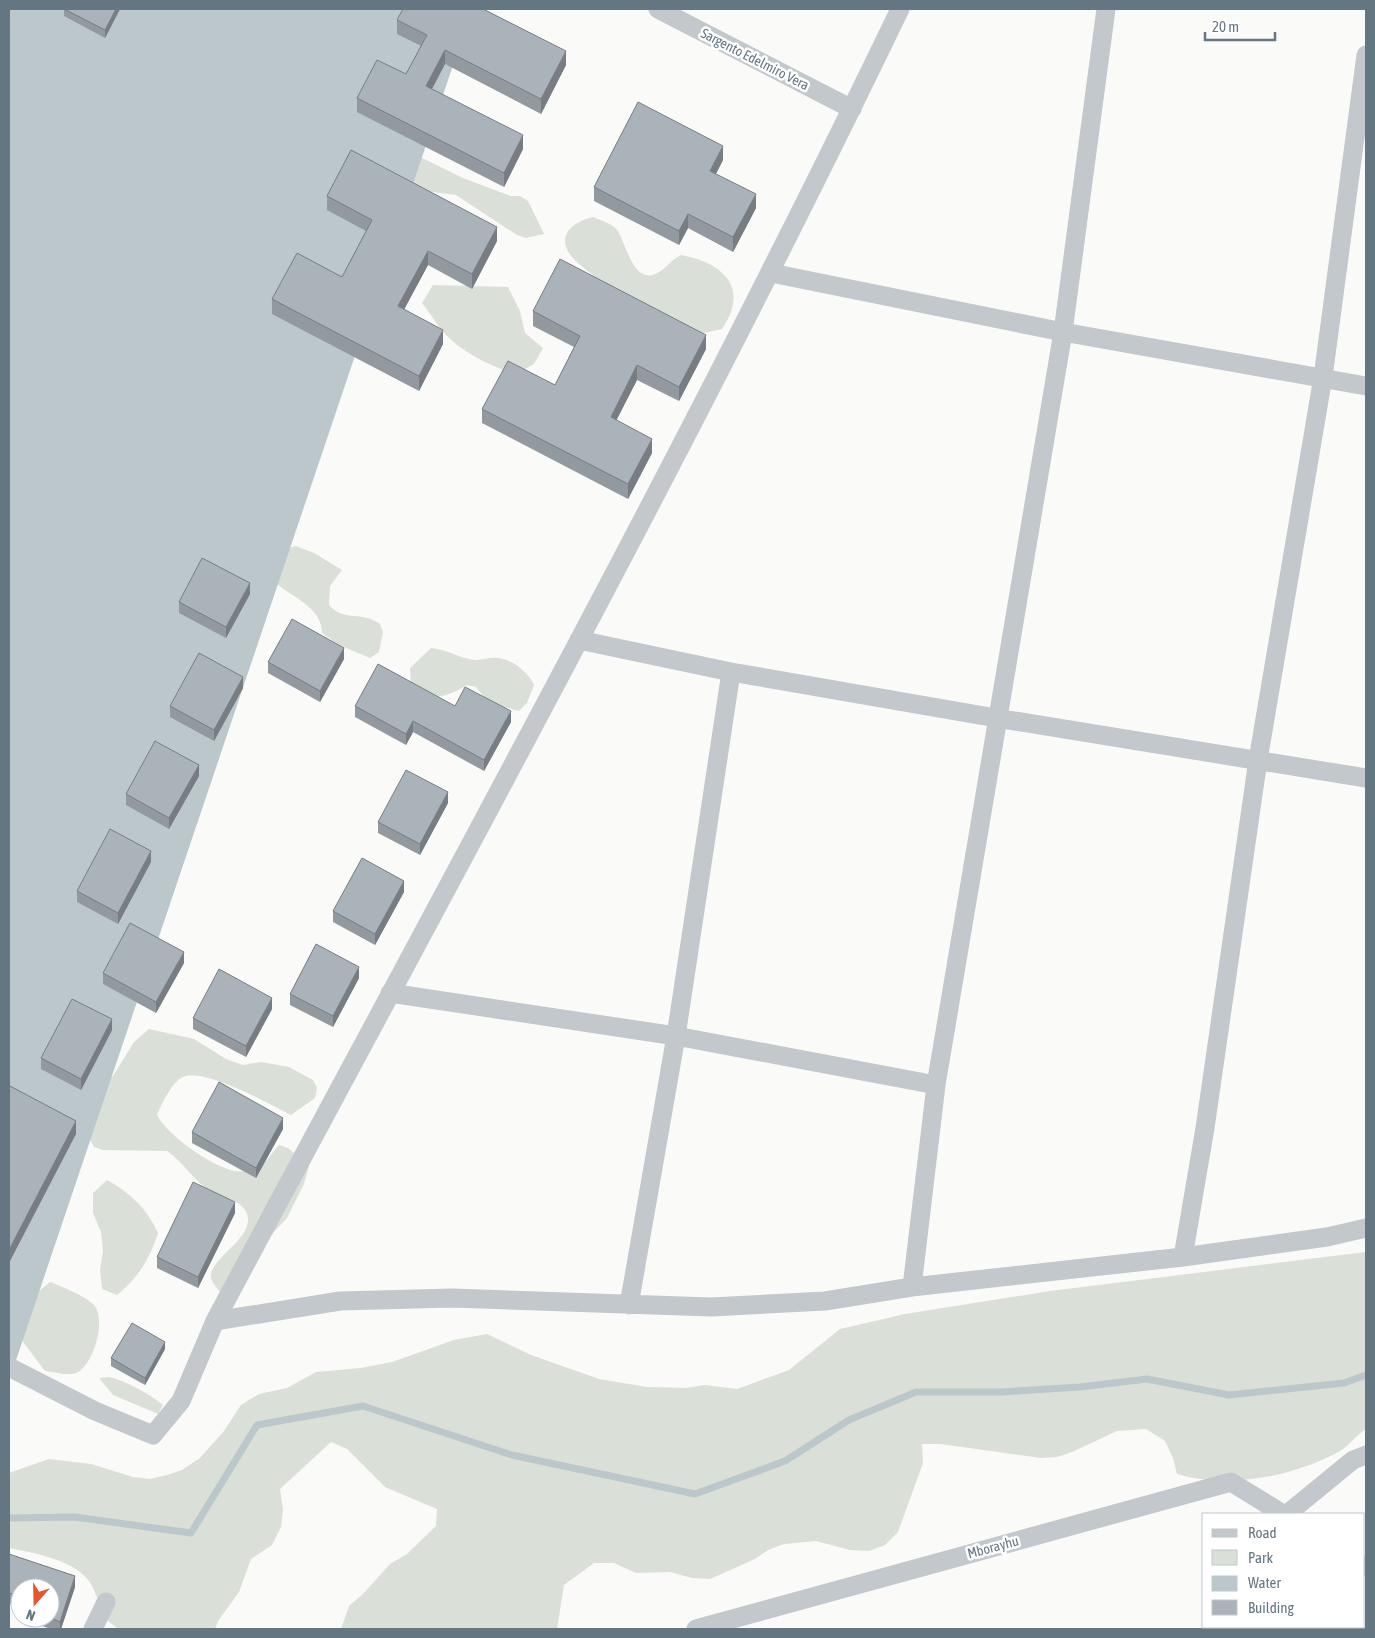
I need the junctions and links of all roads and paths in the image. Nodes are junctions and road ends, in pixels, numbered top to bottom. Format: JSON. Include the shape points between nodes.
{"nodes":[{"id":1,"x":658,"y":9,"type":"edge"},
{"id":2,"x":900,"y":9,"type":"edge"},
{"id":3,"x":1106,"y":9,"type":"edge"},
{"id":4,"x":1366,"y":55,"type":"edge"},
{"id":5,"x":852,"y":109,"type":"junction"},
{"id":6,"x":771,"y":273,"type":"junction"},
{"id":7,"x":1063,"y":332,"type":"junction"},
{"id":8,"x":1324,"y":377,"type":"junction"},
{"id":9,"x":1366,"y":386,"type":"edge"},
{"id":10,"x":579,"y":640,"type":"junction"},
{"id":11,"x":731,"y":672,"type":"junction"},
{"id":12,"x":996,"y":718,"type":"junction"},
{"id":13,"x":1258,"y":760,"type":"junction"},
{"id":14,"x":1366,"y":778,"type":"edge"},
{"id":15,"x":390,"y":993,"type":"junction"},
{"id":16,"x":676,"y":1036,"type":"junction"},
{"id":17,"x":936,"y":1085,"type":"junction"},
{"id":18,"x":1366,"y":1228,"type":"edge"},
{"id":19,"x":1183,"y":1257,"type":"junction"},
{"id":20,"x":912,"y":1287,"type":"junction"},
{"id":21,"x":629,"y":1305,"type":"junction"},
{"id":22,"x":215,"y":1321,"type":"junction"},
{"id":23,"x":9,"y":1367,"type":"edge"},
{"id":24,"x":1366,"y":1455,"type":"edge"},
{"id":25,"x":1281,"y":1513,"type":"edge"},
{"id":26,"x":1288,"y":1513,"type":"edge"},
{"id":27,"x":106,"y":1602,"type":"dead end"},
{"id":28,"x":93,"y":1629,"type":"edge"},
{"id":29,"x":696,"y":1629,"type":"edge"}],
"edges":[{"from":1,"to":5,"type":"street","name":"Sargento Edelmiro Vera"},
{"from":2,"to":5,"type":"street"},
{"from":3,"to":7,"type":"street"},
{"from":4,"to":8,"type":"street"},
{"from":5,"to":6,"type":"street"},
{"from":6,"to":7,"type":"street"},
{"from":6,"to":10,"type":"street"},
{"from":7,"to":8,"type":"street"},
{"from":7,"to":12,"type":"street"},
{"from":8,"to":9,"type":"street"},
{"from":8,"to":13,"type":"street"},
{"from":10,"to":11,"type":"street"},
{"from":10,"to":15,"type":"street"},
{"from":11,"to":12,"type":"street"},
{"from":11,"to":16,"type":"street"},
{"from":12,"to":13,"type":"street"},
{"from":12,"to":17,"type":"street"},
{"from":13,"to":14,"type":"street"},
{"from":13,"to":19,"type":"street","via":[[1205,1128]]},
{"from":15,"to":16,"type":"street"},
{"from":15,"to":22,"type":"street"},
{"from":16,"to":17,"type":"street"},
{"from":16,"to":21,"type":"street"},
{"from":17,"to":20,"type":"street"},
{"from":18,"to":19,"type":"street","via":[[1327,1237]]},
{"from":19,"to":20,"type":"street"},
{"from":20,"to":21,"type":"street","via":[[825,1301],[711,1307]]},
{"from":21,"to":22,"type":"street","via":[[452,1298],[340,1301]]},
{"from":22,"to":23,"type":"street","via":[[181,1401],[153,1435],[94,1411]]},
{"from":24,"to":26,"type":"street","via":[[1353,1460]]},
{"from":25,"to":29,"type":"street","name":"Mborayhu","via":[[1231,1482]]},
{"from":27,"to":28,"type":"street"}]}
